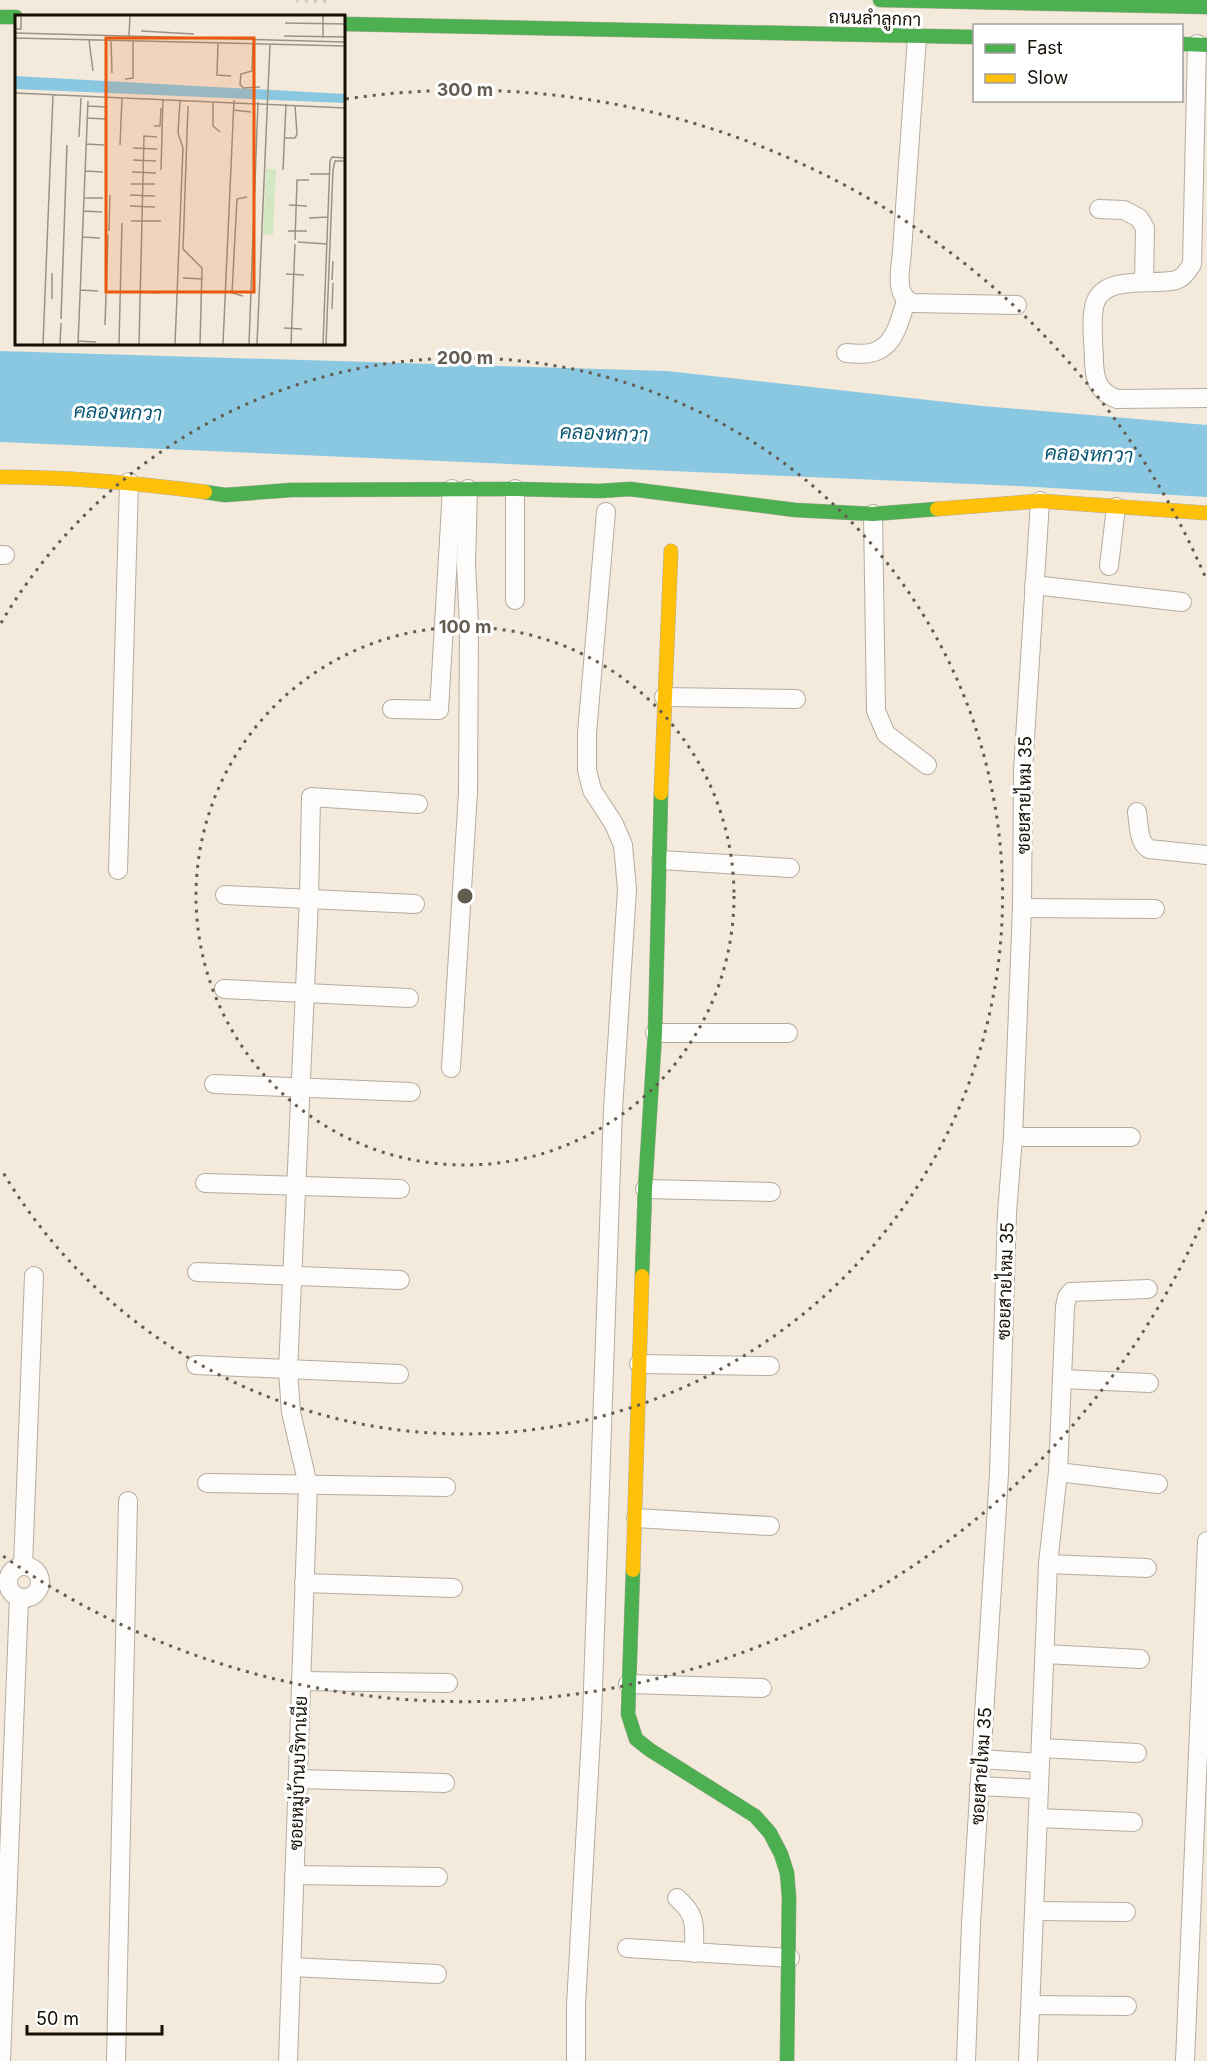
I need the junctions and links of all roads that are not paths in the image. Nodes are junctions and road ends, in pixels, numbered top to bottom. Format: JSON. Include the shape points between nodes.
{"nodes":[{"id":1,"x":879,"y":0,"type":"edge"},
{"id":2,"x":1207,"y":7,"type":"edge"},
{"id":3,"x":345,"y":24,"type":"edge"},
{"id":4,"x":917,"y":37,"type":"junction"},
{"id":5,"x":973,"y":37,"type":"edge"},
{"id":6,"x":1195,"y":44,"type":"edge"},
{"id":7,"x":1099,"y":209,"type":"dead end"},
{"id":8,"x":1144,"y":282,"type":"junction"},
{"id":9,"x":906,"y":301,"type":"junction"},
{"id":10,"x":1017,"y":305,"type":"dead end"},
{"id":11,"x":846,"y":353,"type":"dead end"},
{"id":12,"x":1207,"y":398,"type":"edge"},
{"id":13,"x":0,"y":477,"type":"edge"},
{"id":14,"x":129,"y":482,"type":"junction"},
{"id":15,"x":460,"y":489,"type":"junction"},
{"id":16,"x":515,"y":489,"type":"junction"},
{"id":17,"x":1040,"y":501,"type":"junction"},
{"id":18,"x":1116,"y":507,"type":"junction"},
{"id":19,"x":606,"y":512,"type":"dead end"},
{"id":20,"x":1207,"y":513,"type":"edge"},
{"id":21,"x":873,"y":514,"type":"junction"},
{"id":22,"x":671,"y":550,"type":"dead end"},
{"id":23,"x":1109,"y":566,"type":"dead end"},
{"id":24,"x":1034,"y":585,"type":"junction"},
{"id":25,"x":514,"y":600,"type":"dead end"},
{"id":26,"x":1182,"y":602,"type":"dead end"},
{"id":27,"x":664,"y":697,"type":"junction"},
{"id":28,"x":796,"y":699,"type":"dead end"},
{"id":29,"x":392,"y":709,"type":"dead end"},
{"id":30,"x":927,"y":765,"type":"dead end"},
{"id":31,"x":418,"y":804,"type":"dead end"},
{"id":32,"x":1137,"y":813,"type":"dead end"},
{"id":33,"x":1207,"y":855,"type":"edge"},
{"id":34,"x":661,"y":860,"type":"junction"},
{"id":35,"x":790,"y":868,"type":"dead end"},
{"id":36,"x":117,"y":870,"type":"dead end"},
{"id":37,"x":225,"y":895,"type":"dead end"},
{"id":38,"x":309,"y":899,"type":"junction"},
{"id":39,"x":415,"y":904,"type":"dead end"},
{"id":40,"x":1022,"y":908,"type":"junction"},
{"id":41,"x":1155,"y":909,"type":"dead end"},
{"id":42,"x":224,"y":989,"type":"dead end"},
{"id":43,"x":304,"y":993,"type":"junction"},
{"id":44,"x":409,"y":998,"type":"dead end"},
{"id":45,"x":655,"y":1033,"type":"junction"},
{"id":46,"x":788,"y":1033,"type":"dead end"},
{"id":47,"x":451,"y":1068,"type":"dead end"},
{"id":48,"x":214,"y":1084,"type":"dead end"},
{"id":49,"x":300,"y":1088,"type":"junction"},
{"id":50,"x":411,"y":1092,"type":"dead end"},
{"id":51,"x":1013,"y":1137,"type":"junction"},
{"id":52,"x":1131,"y":1137,"type":"dead end"},
{"id":53,"x":205,"y":1183,"type":"dead end"},
{"id":54,"x":296,"y":1185,"type":"junction"},
{"id":55,"x":400,"y":1189,"type":"dead end"},
{"id":56,"x":645,"y":1189,"type":"junction"},
{"id":57,"x":771,"y":1192,"type":"dead end"},
{"id":58,"x":196,"y":1272,"type":"dead end"},
{"id":59,"x":34,"y":1276,"type":"dead end"},
{"id":60,"x":292,"y":1276,"type":"junction"},
{"id":61,"x":400,"y":1280,"type":"dead end"},
{"id":62,"x":1148,"y":1288,"type":"dead end"},
{"id":63,"x":639,"y":1364,"type":"junction"},
{"id":64,"x":196,"y":1365,"type":"dead end"},
{"id":65,"x":770,"y":1366,"type":"dead end"},
{"id":66,"x":289,"y":1369,"type":"junction"},
{"id":67,"x":399,"y":1374,"type":"dead end"},
{"id":68,"x":1062,"y":1379,"type":"junction"},
{"id":69,"x":1149,"y":1383,"type":"dead end"},
{"id":70,"x":1058,"y":1472,"type":"junction"},
{"id":71,"x":207,"y":1483,"type":"dead end"},
{"id":72,"x":308,"y":1485,"type":"junction"},
{"id":73,"x":1158,"y":1485,"type":"dead end"},
{"id":74,"x":446,"y":1487,"type":"dead end"},
{"id":75,"x":128,"y":1501,"type":"dead end"},
{"id":76,"x":636,"y":1518,"type":"junction"},
{"id":77,"x":770,"y":1526,"type":"dead end"},
{"id":78,"x":1207,"y":1541,"type":"edge"},
{"id":79,"x":1048,"y":1564,"type":"junction"},
{"id":80,"x":1147,"y":1568,"type":"dead end"},
{"id":81,"x":304,"y":1583,"type":"junction"},
{"id":82,"x":453,"y":1588,"type":"dead end"},
{"id":83,"x":1045,"y":1654,"type":"junction"},
{"id":84,"x":1140,"y":1659,"type":"dead end"},
{"id":85,"x":301,"y":1681,"type":"junction"},
{"id":86,"x":448,"y":1683,"type":"dead end"},
{"id":87,"x":628,"y":1684,"type":"junction"},
{"id":88,"x":762,"y":1688,"type":"dead end"},
{"id":89,"x":1137,"y":1753,"type":"dead end"},
{"id":90,"x":1040,"y":1756,"type":"junction"},
{"id":91,"x":981,"y":1759,"type":"junction"},
{"id":92,"x":298,"y":1779,"type":"junction"},
{"id":93,"x":445,"y":1783,"type":"dead end"},
{"id":94,"x":979,"y":1786,"type":"junction"},
{"id":95,"x":1038,"y":1789,"type":"junction"},
{"id":96,"x":1038,"y":1818,"type":"junction"},
{"id":97,"x":1133,"y":1822,"type":"dead end"},
{"id":98,"x":294,"y":1875,"type":"junction"},
{"id":99,"x":438,"y":1877,"type":"dead end"},
{"id":100,"x":677,"y":1898,"type":"dead end"},
{"id":101,"x":1035,"y":1911,"type":"junction"},
{"id":102,"x":1126,"y":1912,"type":"dead end"},
{"id":103,"x":627,"y":1948,"type":"dead end"},
{"id":104,"x":694,"y":1953,"type":"junction"},
{"id":105,"x":790,"y":1958,"type":"junction"},
{"id":106,"x":291,"y":1967,"type":"junction"},
{"id":107,"x":437,"y":1974,"type":"dead end"},
{"id":108,"x":1031,"y":2005,"type":"junction"},
{"id":109,"x":1127,"y":2006,"type":"dead end"},
{"id":110,"x":1,"y":2061,"type":"edge"},
{"id":111,"x":116,"y":2061,"type":"edge"},
{"id":112,"x":288,"y":2061,"type":"edge"},
{"id":113,"x":576,"y":2061,"type":"edge"},
{"id":114,"x":787,"y":2061,"type":"edge"},
{"id":115,"x":966,"y":2061,"type":"edge"},
{"id":116,"x":1028,"y":2061,"type":"edge"},
{"id":117,"x":1185,"y":2061,"type":"edge"}],
"edges":[{"from":1,"to":2,"type":"street","name":"ถนนลำลูกกา"},
{"from":3,"to":4,"type":"street","name":"ถนนลำลูกกา"},
{"from":4,"to":5,"type":"street","name":"ถนนลำลูกกา"},
{"from":4,"to":9,"type":"street","via":[[900,282]]},
{"from":6,"to":8,"type":"street","via":[[1192,264],[1177,280]]},
{"from":7,"to":8,"type":"street","via":[[1124,210],[1139,218],[1145,228]]},
{"from":8,"to":12,"type":"street","via":[[1113,285],[1102,291],[1096,301],[1093,315],[1098,383],[1104,394],[1117,399]]},
{"from":9,"to":10,"type":"street"},
{"from":9,"to":11,"type":"street","via":[[888,345],[870,353]]},
{"from":13,"to":14,"type":"street"},
{"from":14,"to":15,"type":"street","via":[[225,495],[291,490]]},
{"from":14,"to":36,"type":"street"},
{"from":15,"to":16,"type":"street"},
{"from":15,"to":29,"type":"street","via":[[439,710]]},
{"from":15,"to":47,"type":"street","via":[[469,626],[468,792]]},
{"from":16,"to":21,"type":"street","via":[[630,489],[795,510]]},
{"from":16,"to":25,"type":"street"},
{"from":17,"to":18,"type":"street"},
{"from":17,"to":21,"type":"street"},
{"from":17,"to":24,"type":"street","name":"ซอยสายไหม 35"},
{"from":18,"to":20,"type":"street"},
{"from":18,"to":23,"type":"street"},
{"from":19,"to":113,"type":"street","via":[[586,770],[592,790],[623,846],[627,889],[613,1109]]},
{"from":21,"to":30,"type":"street","via":[[876,711],[886,734]]},
{"from":22,"to":27,"type":"street"},
{"from":24,"to":26,"type":"street"},
{"from":24,"to":40,"type":"street","name":"ซอยสายไหม 35","via":[[1023,770]]},
{"from":27,"to":28,"type":"street"},
{"from":27,"to":34,"type":"street"},
{"from":31,"to":38,"type":"street","name":"ซอยหมู่บ้านบริทาเนีย","via":[[311,797]]},
{"from":32,"to":33,"type":"street","via":[[1141,838],[1149,849]]},
{"from":34,"to":35,"type":"street"},
{"from":34,"to":45,"type":"street"},
{"from":37,"to":38,"type":"street"},
{"from":38,"to":39,"type":"street"},
{"from":38,"to":43,"type":"street","name":"ซอยหมู่บ้านบริทาเนีย"},
{"from":40,"to":41,"type":"street"},
{"from":40,"to":51,"type":"street","name":"ซอยสายไหม 35"},
{"from":42,"to":43,"type":"street"},
{"from":43,"to":44,"type":"street"},
{"from":43,"to":49,"type":"street","name":"ซอยหมู่บ้านบริทาเนีย"},
{"from":45,"to":46,"type":"street"},
{"from":45,"to":56,"type":"street"},
{"from":48,"to":49,"type":"street"},
{"from":49,"to":50,"type":"street"},
{"from":49,"to":54,"type":"street","name":"ซอยหมู่บ้านบริทาเนีย"},
{"from":51,"to":52,"type":"street"},
{"from":51,"to":91,"type":"street","name":"ซอยสายไหม 35","via":[[999,1474]]},
{"from":53,"to":54,"type":"street"},
{"from":54,"to":55,"type":"street"},
{"from":54,"to":60,"type":"street","name":"ซอยหมู่บ้านบริทาเนีย"},
{"from":56,"to":57,"type":"street"},
{"from":56,"to":63,"type":"street"},
{"from":58,"to":60,"type":"street"},
{"from":59,"to":110,"type":"street","via":[[23,1566],[12,1572],[8,1584],[19,1598]]},
{"from":60,"to":61,"type":"street"},
{"from":60,"to":66,"type":"street","name":"ซอยหมู่บ้านบริทาเนีย"},
{"from":62,"to":68,"type":"street","via":[[1071,1292],[1065,1307]]},
{"from":63,"to":65,"type":"street"},
{"from":63,"to":76,"type":"street"},
{"from":64,"to":66,"type":"street"},
{"from":66,"to":67,"type":"street"},
{"from":66,"to":72,"type":"street","name":"ซอยหมู่บ้านบริทาเนีย","via":[[291,1412]]},
{"from":68,"to":69,"type":"street"},
{"from":68,"to":70,"type":"street"},
{"from":70,"to":73,"type":"street"},
{"from":70,"to":79,"type":"street"},
{"from":71,"to":72,"type":"street"},
{"from":72,"to":74,"type":"street"},
{"from":72,"to":81,"type":"street","name":"ซอยหมู่บ้านบริทาเนีย"},
{"from":75,"to":111,"type":"street"},
{"from":76,"to":77,"type":"street"},
{"from":76,"to":87,"type":"street"},
{"from":78,"to":117,"type":"street"},
{"from":79,"to":80,"type":"street"},
{"from":79,"to":83,"type":"street"},
{"from":81,"to":82,"type":"street"},
{"from":81,"to":85,"type":"street","name":"ซอยหมู่บ้านบริทาเนีย"},
{"from":83,"to":84,"type":"street"},
{"from":83,"to":90,"type":"street"},
{"from":85,"to":86,"type":"street"},
{"from":85,"to":92,"type":"street","name":"ซอยหมู่บ้านบริทาเนีย"},
{"from":87,"to":88,"type":"street"},
{"from":87,"to":105,"type":"street","via":[[628,1714],[636,1739],[755,1816],[770,1833],[787,1872]]},
{"from":89,"to":90,"type":"street"},
{"from":90,"to":91,"type":"street"},
{"from":90,"to":95,"type":"street"},
{"from":91,"to":94,"type":"street","name":"ซอยสายไหม 35"},
{"from":92,"to":93,"type":"street"},
{"from":92,"to":98,"type":"street","name":"ซอยหมู่บ้านบริทาเนีย"},
{"from":94,"to":95,"type":"street"},
{"from":94,"to":115,"type":"street","name":"ซอยสายไหม 35"},
{"from":95,"to":96,"type":"street"},
{"from":96,"to":97,"type":"street"},
{"from":96,"to":101,"type":"street"},
{"from":98,"to":99,"type":"street"},
{"from":98,"to":106,"type":"street","name":"ซอยหมู่บ้านบริทาเนีย"},
{"from":100,"to":104,"type":"street","via":[[693,1918]]},
{"from":101,"to":102,"type":"street"},
{"from":101,"to":108,"type":"street"},
{"from":103,"to":104,"type":"street"},
{"from":104,"to":105,"type":"street"},
{"from":105,"to":114,"type":"street"},
{"from":106,"to":107,"type":"street"},
{"from":106,"to":112,"type":"street","name":"ซอยหมู่บ้านบริทาเนีย"},
{"from":108,"to":109,"type":"street"},
{"from":108,"to":116,"type":"street"}]}
